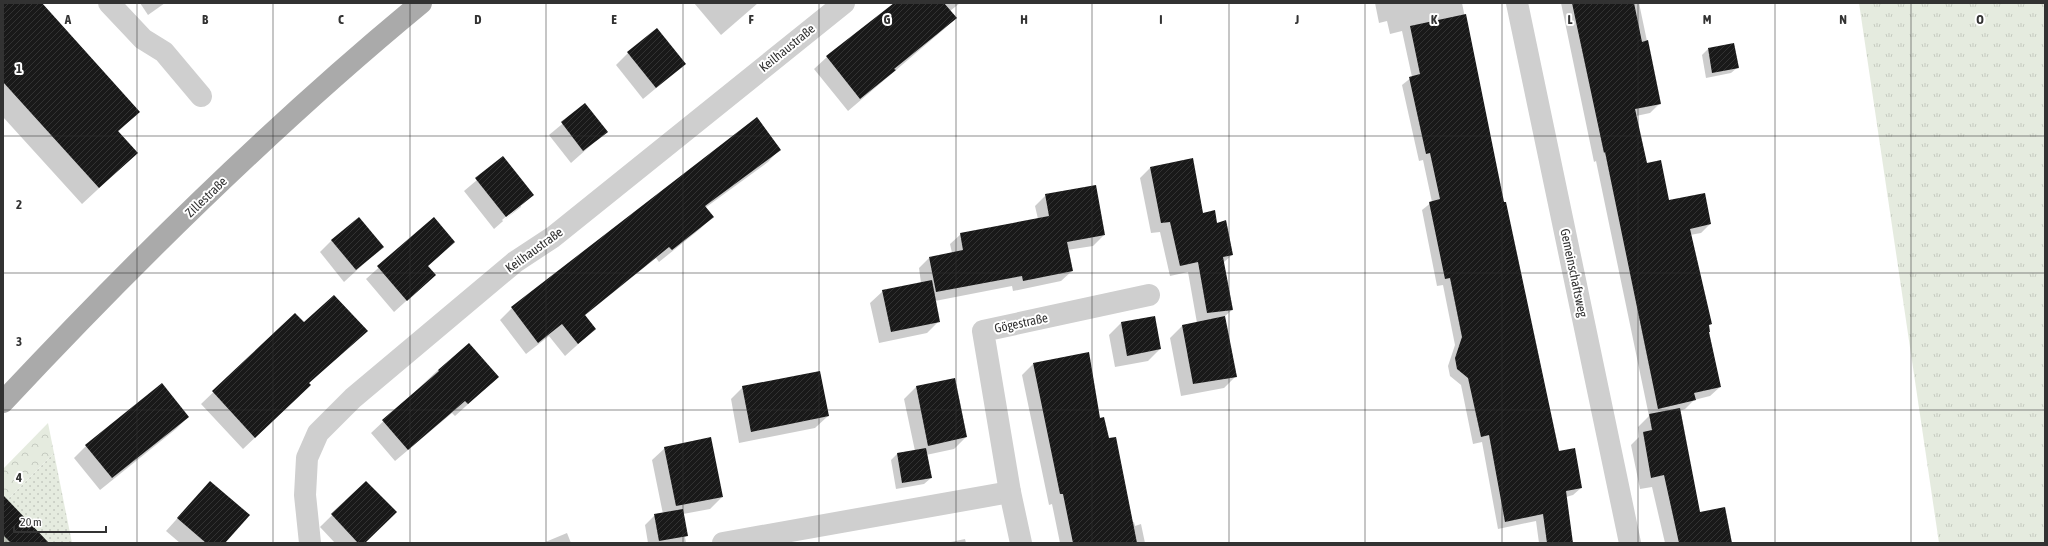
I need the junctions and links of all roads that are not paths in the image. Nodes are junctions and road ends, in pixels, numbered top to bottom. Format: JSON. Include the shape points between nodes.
{"nodes":[{"id":1,"x":109,"y":3,"type":"edge"},
{"id":2,"x":421,"y":3,"type":"edge"},
{"id":3,"x":844,"y":3,"type":"edge"},
{"id":4,"x":1517,"y":3,"type":"edge"},
{"id":5,"x":201,"y":96,"type":"dead end"},
{"id":6,"x":1149,"y":295,"type":"dead end"},
{"id":7,"x":3,"y":402,"type":"edge"},
{"id":8,"x":1010,"y":492,"type":"junction"},
{"id":9,"x":310,"y":543,"type":"edge"},
{"id":10,"x":723,"y":543,"type":"edge"},
{"id":11,"x":1021,"y":543,"type":"edge"},
{"id":12,"x":1630,"y":543,"type":"edge"}],
"edges":[{"from":1,"to":5,"type":"street","via":[[143,39],[164,52]]},
{"from":2,"to":7,"type":"main road","name":"Zillestraße","via":[[255,149]]},
{"from":3,"to":9,"type":"street","name":"Keilhaustraße","via":[[553,237],[515,262],[353,398],[318,433],[307,458],[305,495]]},
{"from":4,"to":12,"type":"street","name":"Gemeinschaftsweg"},
{"from":6,"to":8,"type":"street","name":"Gögestraße","via":[[983,331]]},
{"from":8,"to":10,"type":"street"},
{"from":8,"to":11,"type":"street","name":"Gögestraße"}]}
